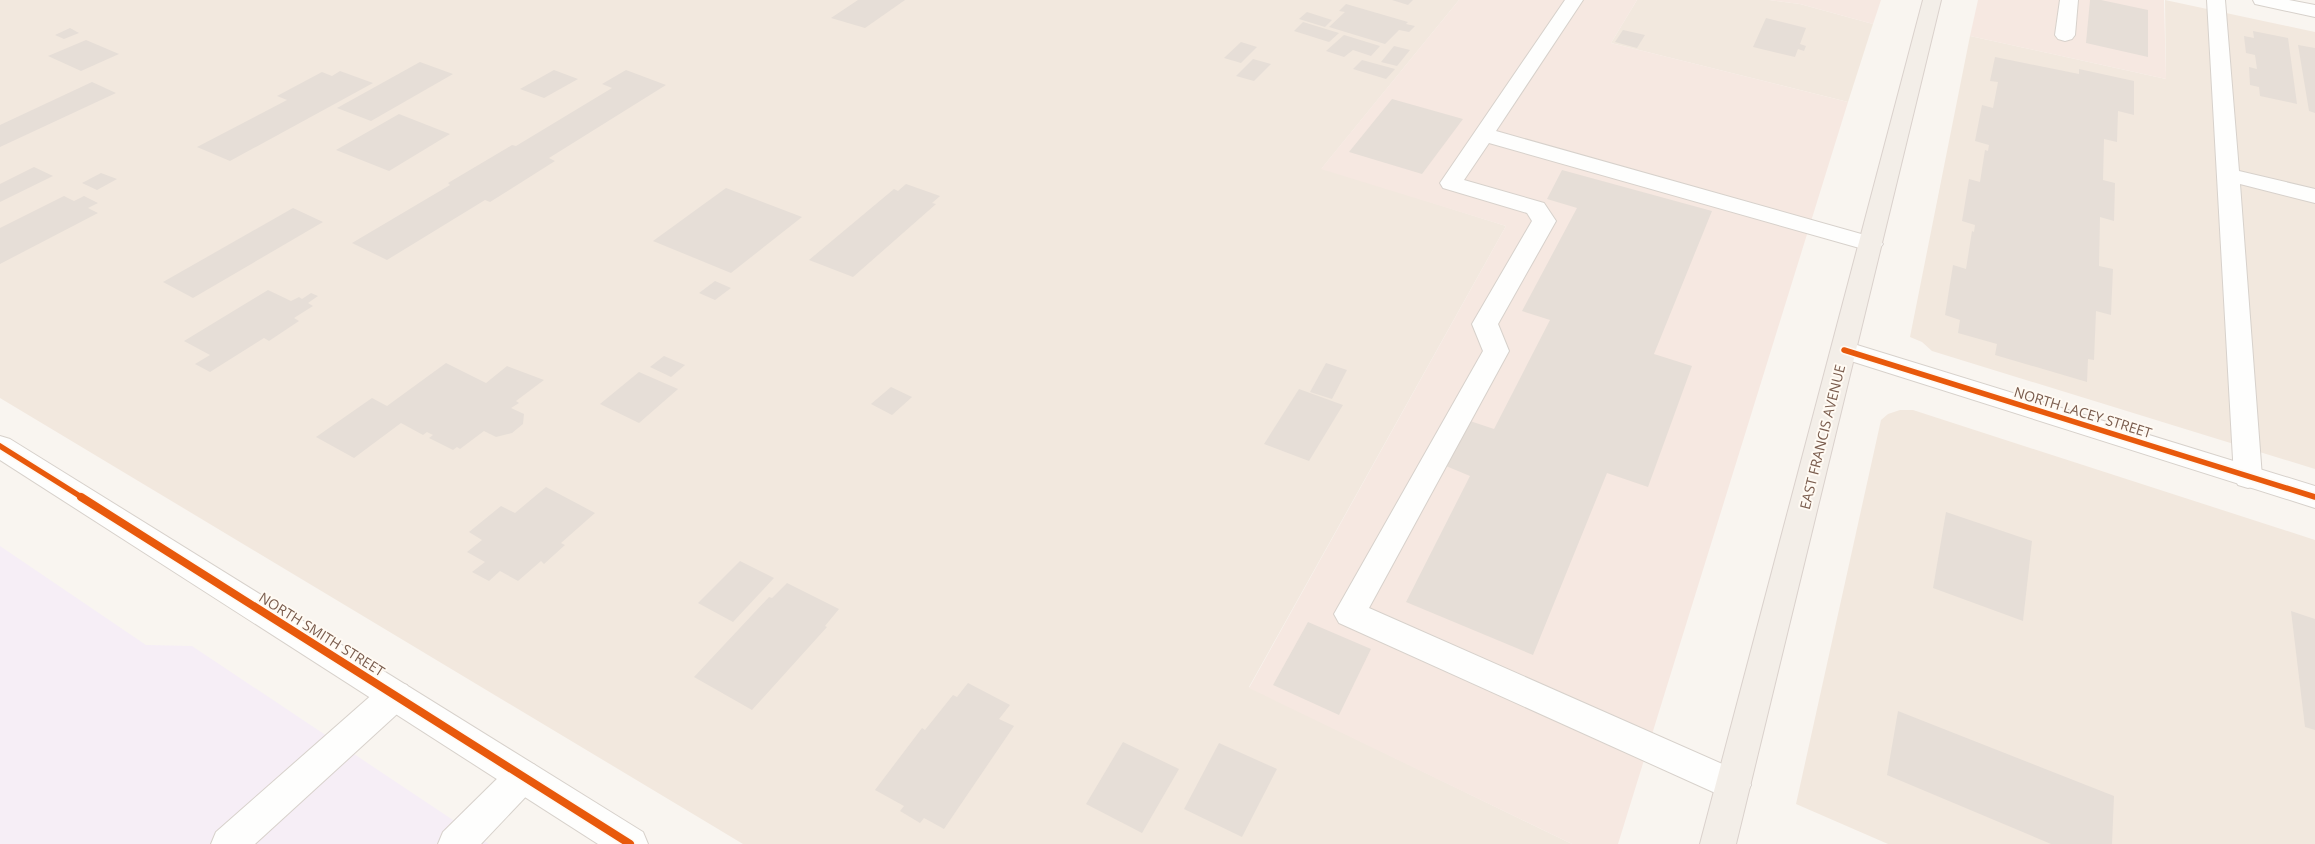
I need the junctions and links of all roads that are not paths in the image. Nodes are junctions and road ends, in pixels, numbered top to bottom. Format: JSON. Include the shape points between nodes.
{"nodes":[{"id":1,"x":1574,"y":0,"type":"edge"},
{"id":2,"x":1932,"y":0,"type":"edge"},
{"id":3,"x":2069,"y":0,"type":"edge"},
{"id":4,"x":2216,"y":0,"type":"edge"},
{"id":5,"x":2262,"y":0,"type":"edge"},
{"id":6,"x":2315,"y":11,"type":"edge"},
{"id":7,"x":2065,"y":35,"type":"dead end"},
{"id":8,"x":1482,"y":134,"type":"junction"},
{"id":9,"x":2228,"y":175,"type":"junction"},
{"id":10,"x":2315,"y":196,"type":"edge"},
{"id":11,"x":1871,"y":244,"type":"junction"},
{"id":12,"x":1844,"y":350,"type":"junction"},
{"id":13,"x":0,"y":446,"type":"edge"},
{"id":14,"x":2248,"y":476,"type":"junction"},
{"id":15,"x":2315,"y":497,"type":"edge"},
{"id":16,"x":395,"y":695,"type":"junction"},
{"id":17,"x":523,"y":776,"type":"junction"},
{"id":18,"x":1733,"y":785,"type":"junction"},
{"id":19,"x":229,"y":844,"type":"edge"},
{"id":20,"x":456,"y":844,"type":"edge"},
{"id":21,"x":630,"y":844,"type":"edge"},
{"id":22,"x":1718,"y":844,"type":"edge"}],
"edges":[{"from":1,"to":8,"type":"street"},
{"from":2,"to":11,"type":"main road","name":"EAST FRANCIS AVENUE"},
{"from":3,"to":7,"type":"street"},
{"from":4,"to":9,"type":"street"},
{"from":5,"to":6,"type":"street"},
{"from":8,"to":11,"type":"street"},
{"from":8,"to":18,"type":"street","via":[[1451,183],[1536,208],[1544,221],[1485,324],[1496,351],[1350,614]]},
{"from":9,"to":10,"type":"street"},
{"from":9,"to":14,"type":"street"},
{"from":11,"to":12,"type":"main road","name":"EAST FRANCIS AVENUE"},
{"from":12,"to":14,"type":"street","name":"NORTH LACEY STREET"},
{"from":12,"to":18,"type":"main road","name":"EAST FRANCIS AVENUE"},
{"from":13,"to":16,"type":"street","name":"NORTH SMITH STREET"},
{"from":14,"to":15,"type":"street","name":"NORTH LACEY STREET"},
{"from":16,"to":17,"type":"street","name":"NORTH SMITH STREET"},
{"from":16,"to":19,"type":"street"},
{"from":17,"to":20,"type":"street"},
{"from":17,"to":21,"type":"street","name":"NORTH SMITH STREET"},
{"from":18,"to":22,"type":"main road","name":"EAST FRANCIS AVENUE"}]}
